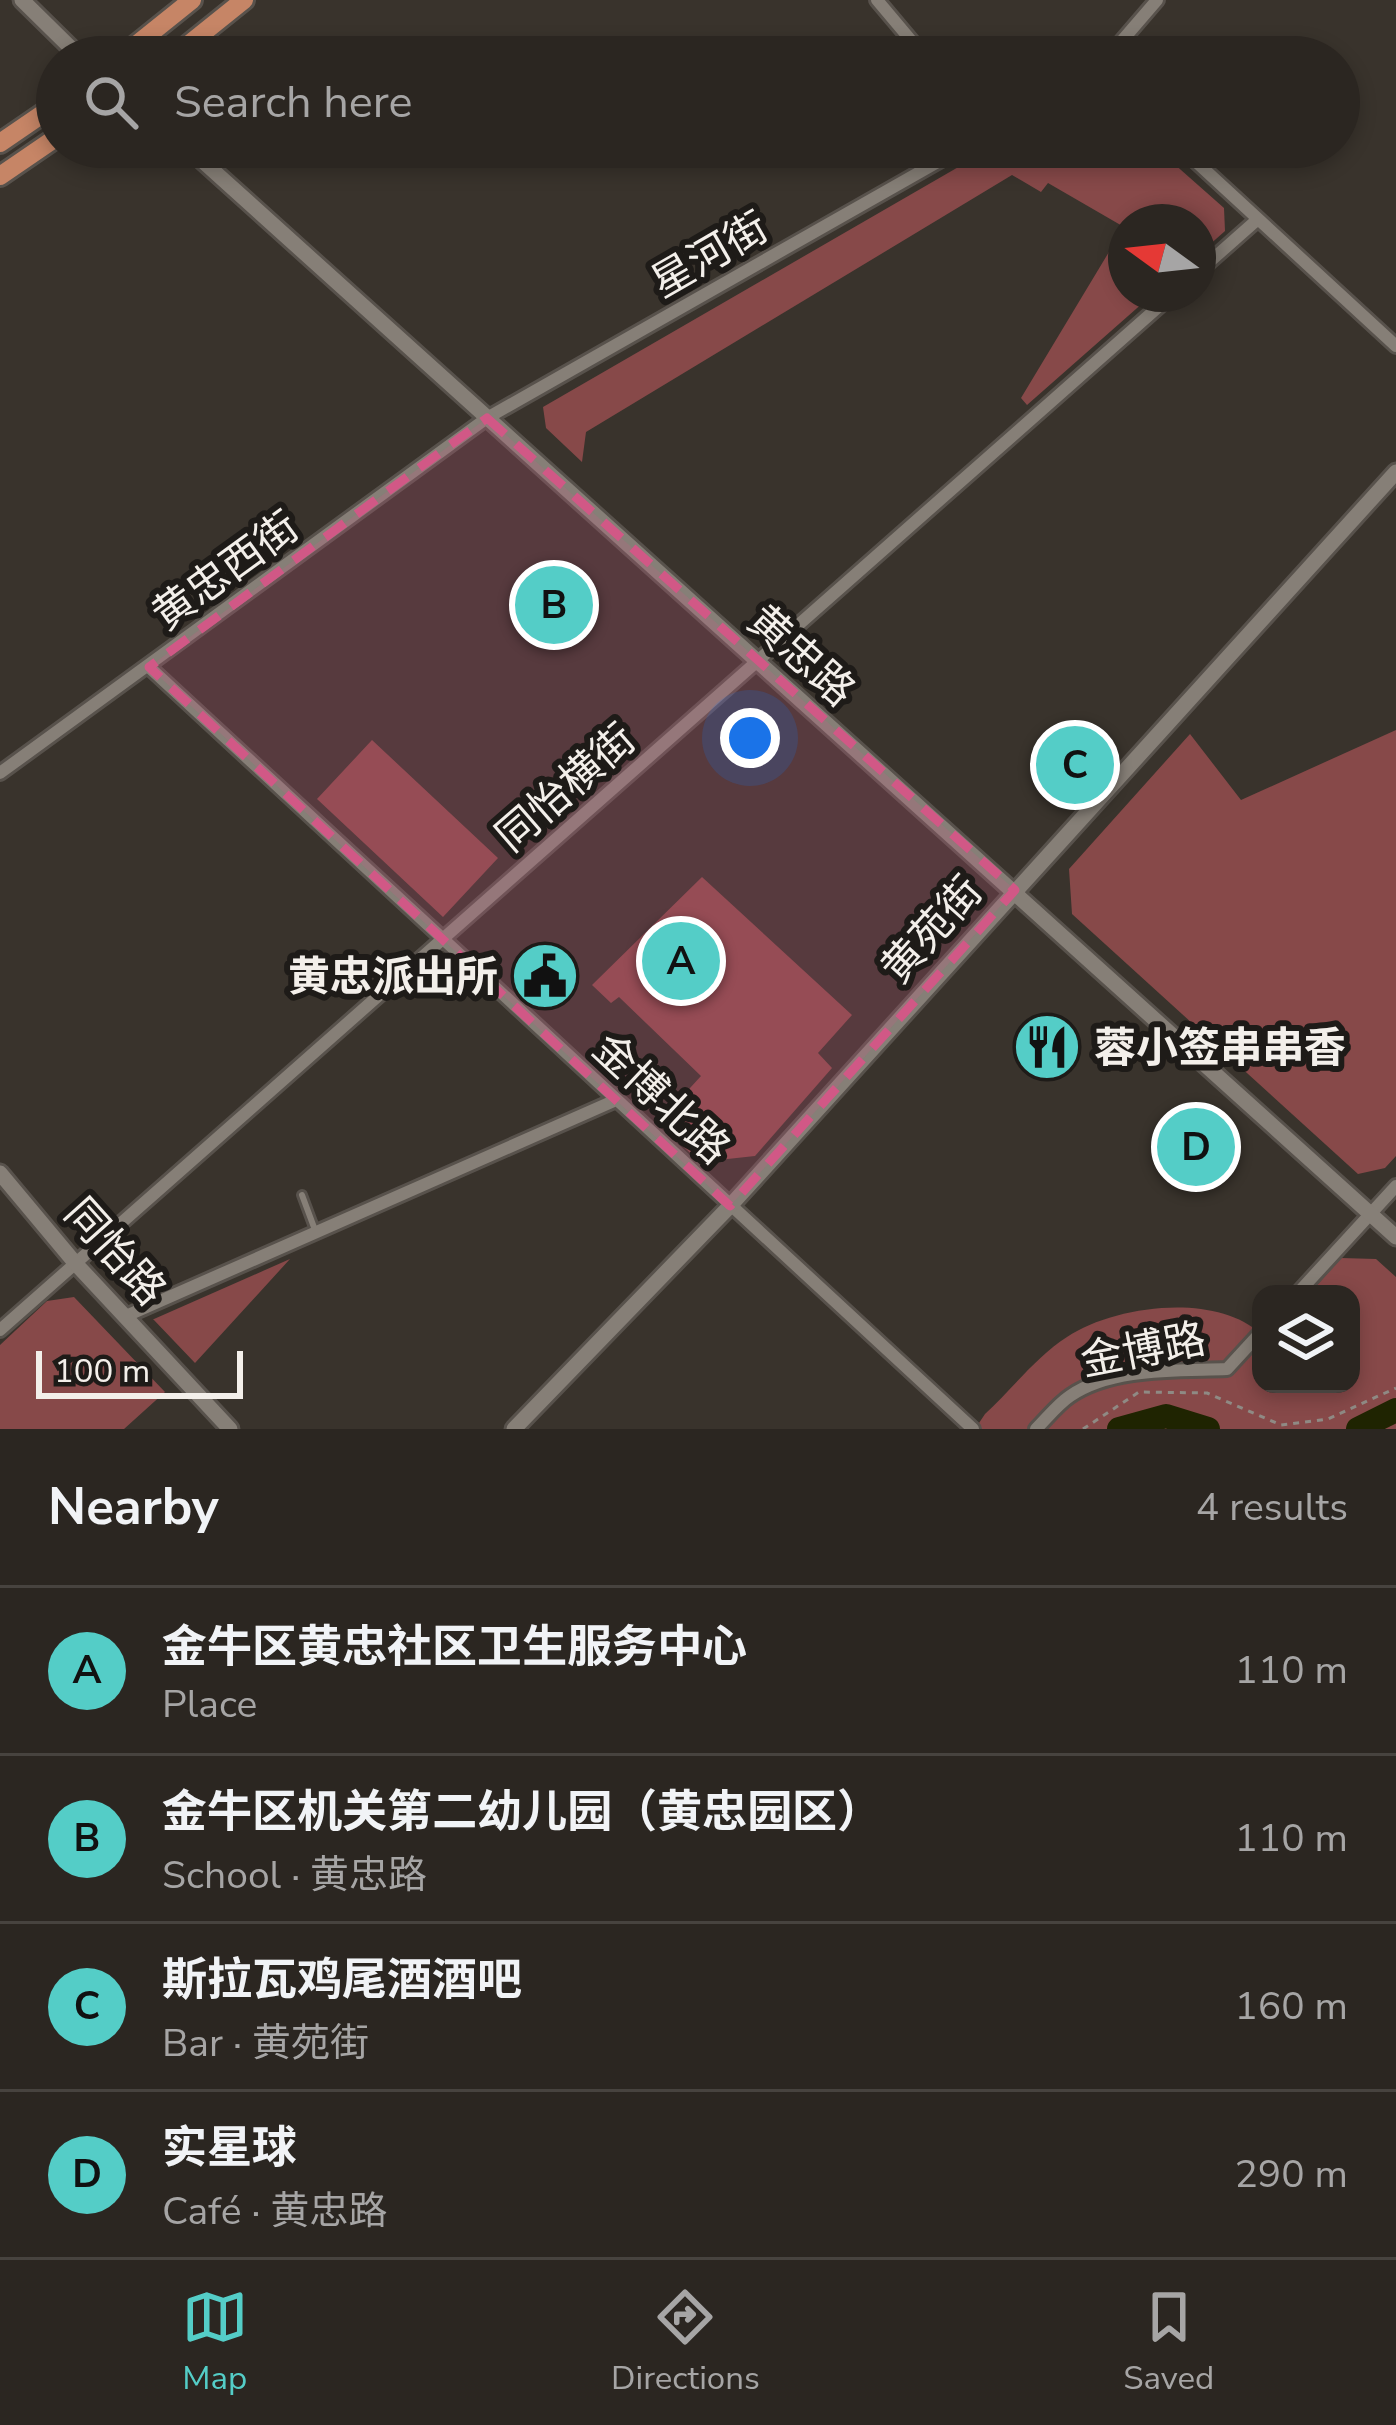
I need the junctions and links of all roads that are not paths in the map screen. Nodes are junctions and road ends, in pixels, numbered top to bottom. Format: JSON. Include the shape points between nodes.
{"nodes":[{"id":1,"x":22,"y":0,"type":"edge"},
{"id":2,"x":192,"y":0,"type":"edge"},
{"id":3,"x":244,"y":0,"type":"edge"},
{"id":4,"x":878,"y":0,"type":"edge"},
{"id":5,"x":1157,"y":0,"type":"edge"},
{"id":6,"x":59,"y":36,"type":"edge"},
{"id":7,"x":148,"y":36,"type":"edge"},
{"id":8,"x":199,"y":36,"type":"edge"},
{"id":9,"x":908,"y":36,"type":"edge"},
{"id":10,"x":1126,"y":36,"type":"edge"},
{"id":11,"x":36,"y":118,"type":"edge"},
{"id":12,"x":0,"y":143,"type":"edge"},
{"id":13,"x":36,"y":151,"type":"edge"},
{"id":14,"x":211,"y":168,"type":"edge"},
{"id":15,"x":927,"y":168,"type":"edge"},
{"id":16,"x":1203,"y":168,"type":"edge"},
{"id":17,"x":0,"y":176,"type":"edge"},
{"id":18,"x":1258,"y":219,"type":"junction"},
{"id":19,"x":1216,"y":256,"type":"edge"},
{"id":20,"x":1153,"y":312,"type":"edge"},
{"id":21,"x":1396,"y":346,"type":"edge"},
{"id":22,"x":488,"y":418,"type":"junction"},
{"id":23,"x":1396,"y":472,"type":"edge"},
{"id":24,"x":756,"y":663,"type":"junction"},
{"id":25,"x":148,"y":667,"type":"junction"},
{"id":26,"x":0,"y":773,"type":"edge"},
{"id":27,"x":1015,"y":890,"type":"junction"},
{"id":28,"x":442,"y":940,"type":"junction"},
{"id":29,"x":616,"y":1100,"type":"junction"},
{"id":30,"x":0,"y":1173,"type":"edge"},
{"id":31,"x":1396,"y":1186,"type":"edge"},
{"id":32,"x":302,"y":1195,"type":"dead end"},
{"id":33,"x":730,"y":1206,"type":"junction"},
{"id":34,"x":1370,"y":1215,"type":"junction"},
{"id":35,"x":316,"y":1234,"type":"junction"},
{"id":36,"x":1396,"y":1237,"type":"edge"},
{"id":37,"x":76,"y":1264,"type":"junction"},
{"id":38,"x":1305,"y":1285,"type":"edge"},
{"id":39,"x":126,"y":1316,"type":"junction"},
{"id":40,"x":0,"y":1330,"type":"edge"},
{"id":41,"x":1252,"y":1342,"type":"edge"},
{"id":42,"x":230,"y":1429,"type":"edge"},
{"id":43,"x":514,"y":1429,"type":"edge"},
{"id":44,"x":973,"y":1429,"type":"edge"},
{"id":45,"x":1036,"y":1429,"type":"edge"}],
"edges":[{"from":1,"to":6,"type":"street"},
{"from":2,"to":7,"type":"main road"},
{"from":3,"to":8,"type":"main road"},
{"from":4,"to":9,"type":"street"},
{"from":5,"to":10,"type":"street"},
{"from":11,"to":12,"type":"main road"},
{"from":13,"to":17,"type":"main road"},
{"from":14,"to":22,"type":"street","name":"黄忠路"},
{"from":15,"to":22,"type":"street","name":"星河街"},
{"from":16,"to":18,"type":"street"},
{"from":18,"to":19,"type":"street"},
{"from":18,"to":21,"type":"street"},
{"from":20,"to":24,"type":"street","name":"同怡横街"},
{"from":22,"to":24,"type":"street","name":"黄忠路"},
{"from":22,"to":25,"type":"street","name":"黄忠西街"},
{"from":23,"to":27,"type":"street","name":"黄苑街"},
{"from":24,"to":27,"type":"street","name":"黄忠路"},
{"from":24,"to":28,"type":"street","name":"同怡横街"},
{"from":25,"to":26,"type":"street","name":"黄忠西街"},
{"from":25,"to":28,"type":"street","name":"金博北路"},
{"from":27,"to":33,"type":"street","name":"黄苑街"},
{"from":27,"to":34,"type":"street","name":"黄忠路"},
{"from":28,"to":29,"type":"street","name":"金博北路"},
{"from":28,"to":37,"type":"street","name":"同怡横街"},
{"from":29,"to":33,"type":"street","name":"金博北路"},
{"from":29,"to":35,"type":"street"},
{"from":30,"to":37,"type":"street","name":"同怡路"},
{"from":31,"to":34,"type":"street"},
{"from":32,"to":35,"type":"lane"},
{"from":33,"to":43,"type":"street","name":"黄苑街"},
{"from":33,"to":44,"type":"street","name":"金博北路"},
{"from":34,"to":36,"type":"street","name":"黄忠路"},
{"from":34,"to":38,"type":"street"},
{"from":35,"to":39,"type":"street"},
{"from":37,"to":39,"type":"street","name":"同怡路"},
{"from":37,"to":40,"type":"street","name":"同怡横街"},
{"from":39,"to":42,"type":"street","name":"同怡路"},
{"from":41,"to":45,"type":"street","name":"金博路","via":[[1227,1369],[1102,1382],[1070,1395]]}]}
